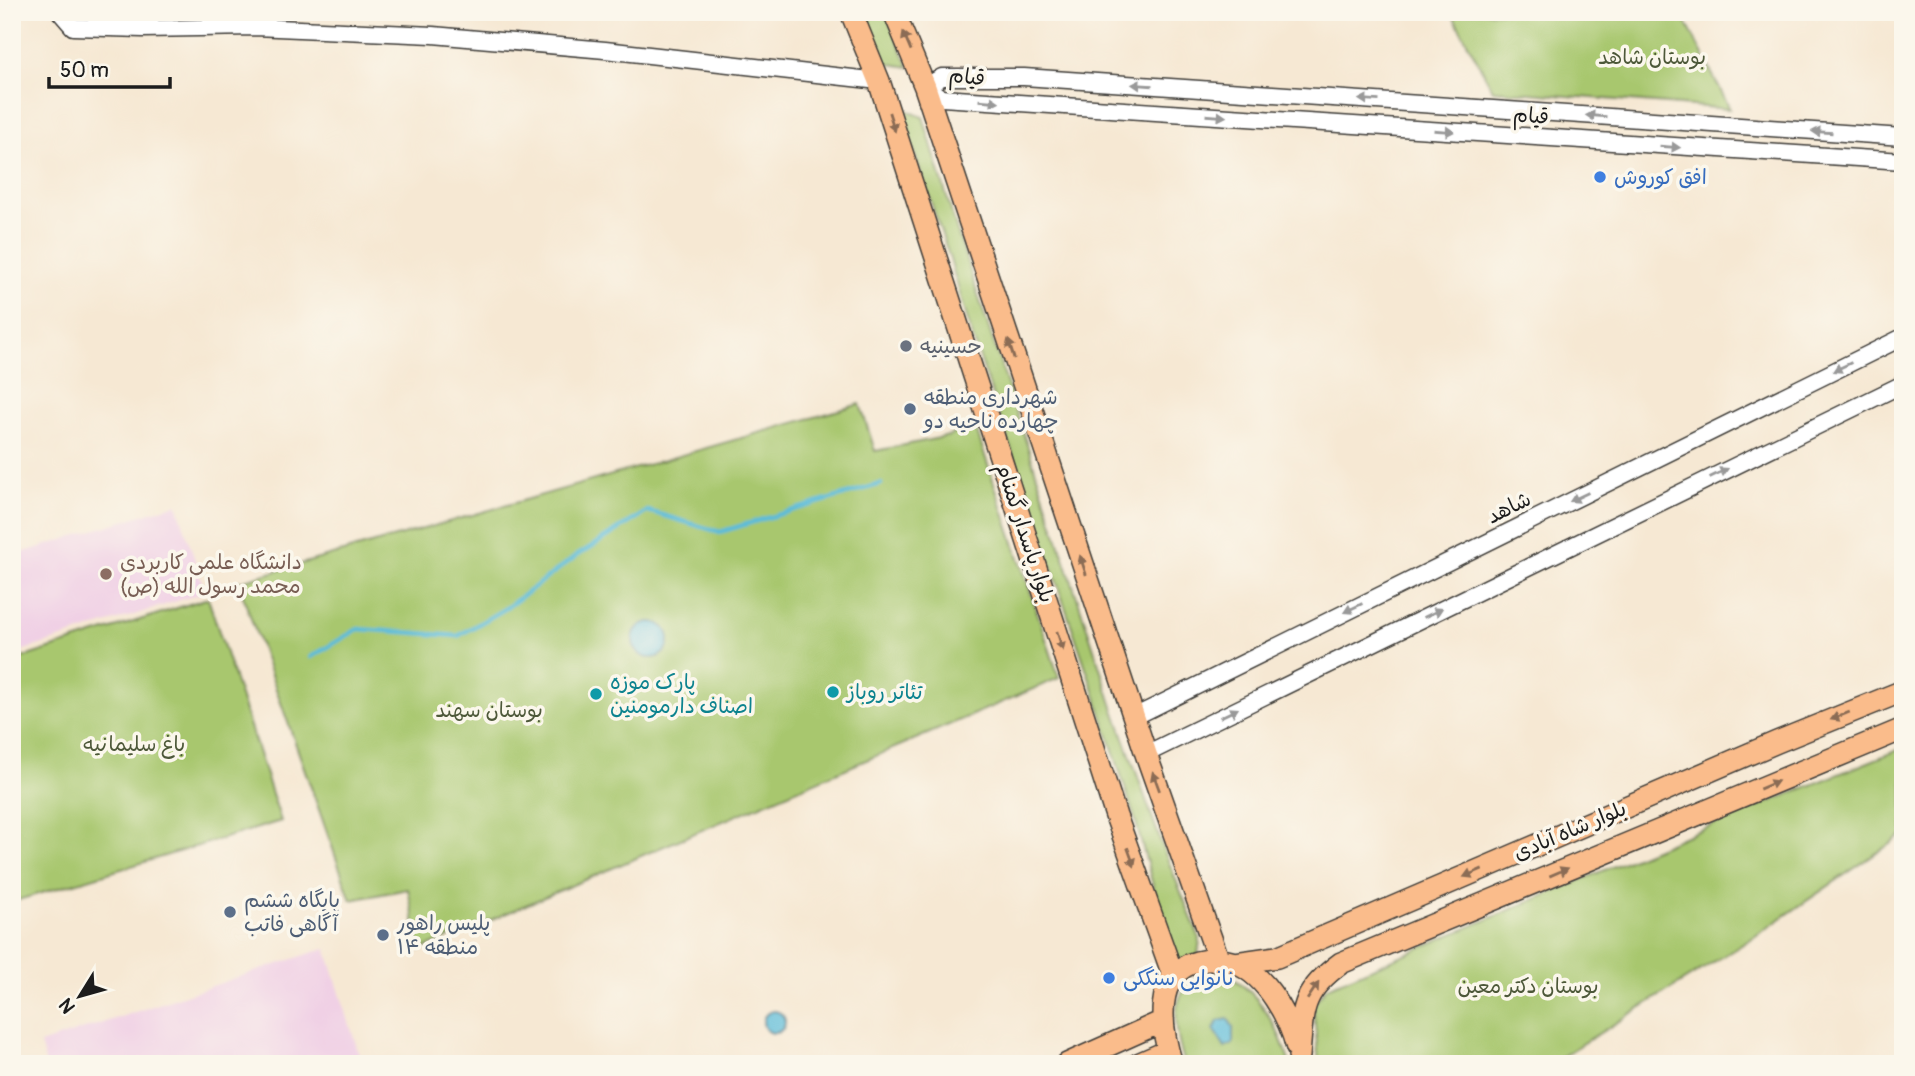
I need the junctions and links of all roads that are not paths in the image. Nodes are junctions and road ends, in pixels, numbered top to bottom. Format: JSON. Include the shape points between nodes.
{"nodes":[{"id":1,"x":60,"y":12,"type":"edge"},
{"id":2,"x":118,"y":12,"type":"edge"},
{"id":3,"x":850,"y":12,"type":"edge"},
{"id":4,"x":894,"y":12,"type":"edge"},
{"id":5,"x":143,"y":29,"type":"junction"},
{"id":6,"x":879,"y":81,"type":"junction"},
{"id":7,"x":925,"y":87,"type":"junction"},
{"id":8,"x":1465,"y":106,"type":"junction"},
{"id":9,"x":1476,"y":133,"type":"junction"},
{"id":10,"x":1903,"y":137,"type":"edge"},
{"id":11,"x":1903,"y":162,"type":"edge"},
{"id":12,"x":1903,"y":337,"type":"edge"},
{"id":13,"x":1903,"y":384,"type":"edge"},
{"id":14,"x":1903,"y":691,"type":"edge"},
{"id":15,"x":1134,"y":717,"type":"junction"},
{"id":16,"x":1903,"y":729,"type":"edge"},
{"id":17,"x":1146,"y":754,"type":"junction"},
{"id":18,"x":1227,"y":962,"type":"junction"},
{"id":19,"x":1173,"y":975,"type":"junction"},
{"id":20,"x":1163,"y":1021,"type":"junction"},
{"id":21,"x":1170,"y":1058,"type":"edge"},
{"id":22,"x":1300,"y":1060,"type":"edge"},
{"id":23,"x":1067,"y":1064,"type":"edge"},
{"id":24,"x":1138,"y":1064,"type":"edge"}],
"edges":[{"from":1,"to":5,"type":"street","via":[[74,27]]},
{"from":2,"to":5,"type":"street"},
{"from":3,"to":6,"type":"main road","name":"بلوار پاسدار گمنام"},
{"from":7,"to":4,"type":"main road","one_way":true},
{"from":5,"to":6,"type":"street","via":[[255,27],[433,35]]},
{"from":6,"to":19,"type":"main road","name":"بلوار پاسدار گمنام","one_way":true,"via":[[1112,803]]},
{"from":8,"to":7,"type":"street","name":"قیام","one_way":true,"via":[[1024,77],[942,77]]},
{"from":7,"to":9,"type":"street","name":"قیام","one_way":true,"via":[[942,98]]},
{"from":15,"to":7,"type":"main road","one_way":true},
{"from":8,"to":9,"type":"street"},
{"from":10,"to":8,"type":"street","name":"قیام","one_way":true},
{"from":9,"to":11,"type":"street","name":"قیام","one_way":true},
{"from":12,"to":15,"type":"street","name":"شاهد","one_way":true},
{"from":17,"to":13,"type":"street","one_way":true},
{"from":14,"to":18,"type":"main road","name":"بلوار شاه آبادی","one_way":true,"via":[[1277,957]]},
{"from":15,"to":17,"type":"main road"},
{"from":22,"to":16,"type":"main road","name":"بلوار شاه آبادی","one_way":true,"via":[[1308,994],[1341,963]]},
{"from":18,"to":17,"type":"main road","one_way":true},
{"from":18,"to":19,"type":"main road","name":"بلوار شاه آبادی","via":[[1192,963]]},
{"from":18,"to":22,"type":"main road","via":[[1269,990],[1294,1035]]},
{"from":19,"to":20,"type":"main road"},
{"from":20,"to":21,"type":"main road"},
{"from":20,"to":23,"type":"main road"},
{"from":21,"to":24,"type":"main road"}]}
